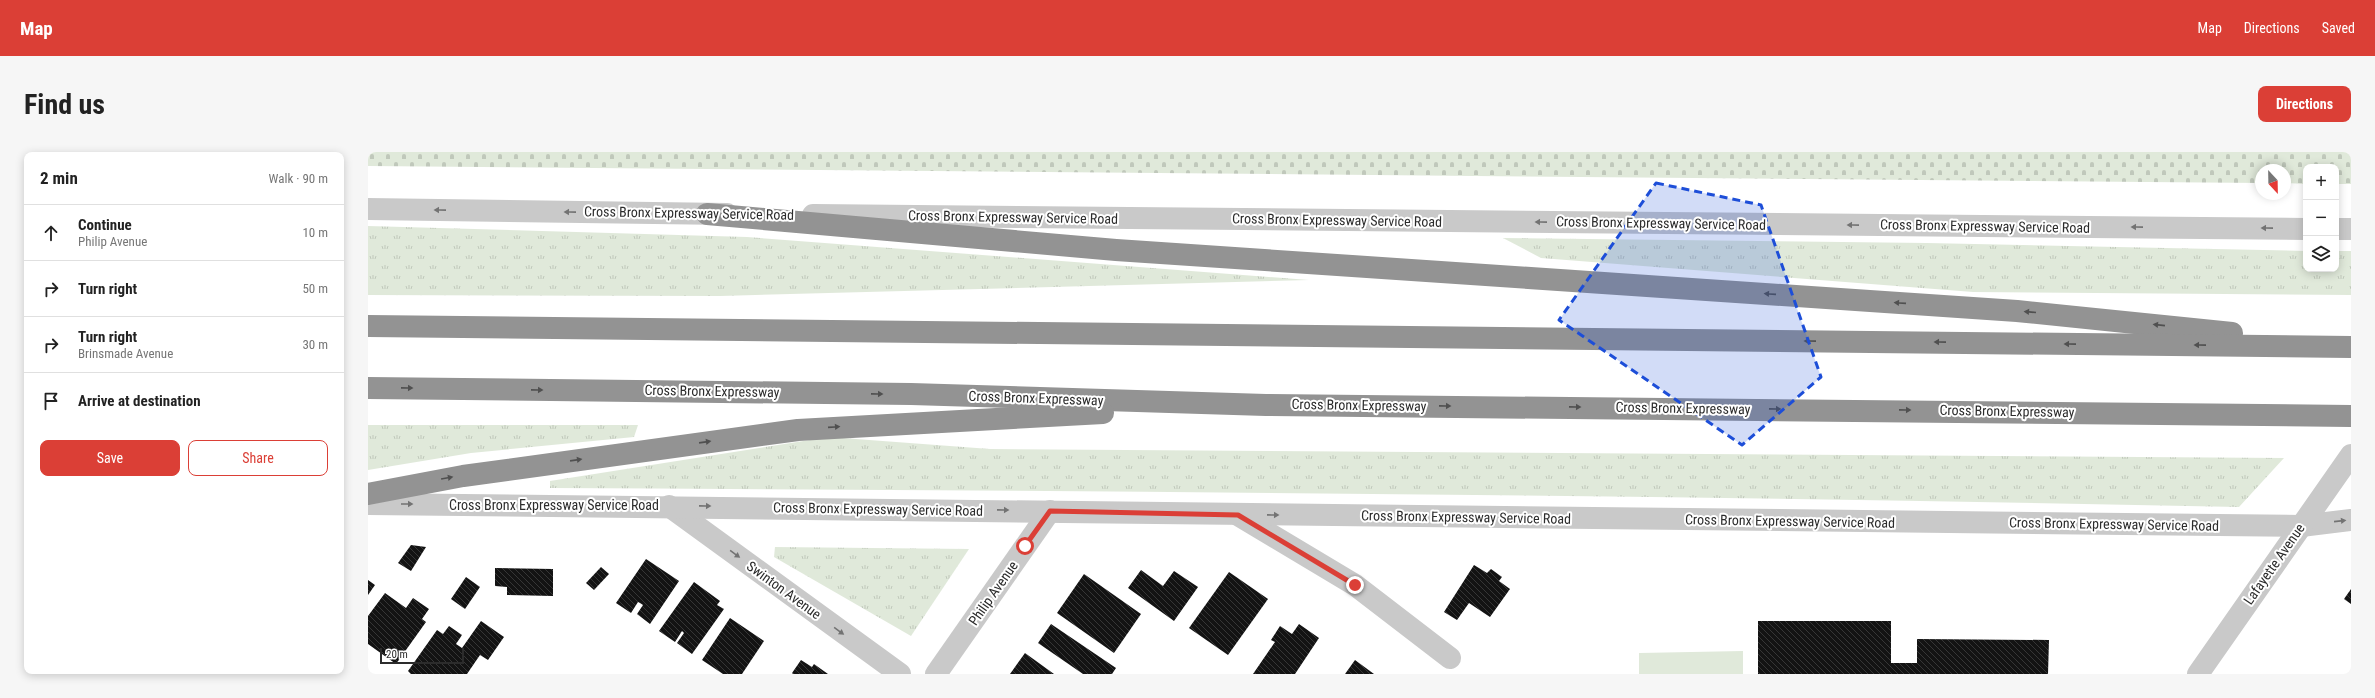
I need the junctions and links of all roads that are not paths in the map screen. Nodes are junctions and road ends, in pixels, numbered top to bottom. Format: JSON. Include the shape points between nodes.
{"nodes":[{"id":1,"x":368,"y":209,"type":"edge"},
{"id":2,"x":707,"y":214,"type":"junction"},
{"id":3,"x":2303,"y":229,"type":"edge"},
{"id":4,"x":2339,"y":229,"type":"edge"},
{"id":5,"x":2351,"y":229,"type":"edge"},
{"id":6,"x":368,"y":326,"type":"edge"},
{"id":7,"x":2351,"y":346,"type":"edge"},
{"id":8,"x":368,"y":388,"type":"edge"},
{"id":9,"x":1266,"y":404,"type":"junction"},
{"id":10,"x":2351,"y":416,"type":"edge"},
{"id":11,"x":2351,"y":455,"type":"edge"},
{"id":12,"x":368,"y":494,"type":"edge"},
{"id":13,"x":368,"y":504,"type":"edge"},
{"id":14,"x":669,"y":506,"type":"junction"},
{"id":15,"x":1050,"y":511,"type":"junction"},
{"id":16,"x":1238,"y":515,"type":"junction"},
{"id":17,"x":2351,"y":520,"type":"edge"},
{"id":18,"x":2301,"y":526,"type":"junction"},
{"id":19,"x":1450,"y":658,"type":"dead end"},
{"id":20,"x":900,"y":674,"type":"edge"},
{"id":21,"x":936,"y":674,"type":"edge"},
{"id":22,"x":2198,"y":674,"type":"edge"}],
"edges":[{"from":2,"to":1,"type":"street","name":"Cross Bronx Expressway Service Road","one_way":true},
{"from":3,"to":2,"type":"street","name":"Cross Bronx Expressway Service Road","one_way":true},
{"from":7,"to":2,"type":"highway","one_way":true,"via":[[2017,311],[1124,251]]},
{"from":4,"to":5,"type":"street"},
{"from":7,"to":6,"type":"highway","one_way":true},
{"from":8,"to":9,"type":"highway","name":"Cross Bronx Expressway","one_way":true,"via":[[810,392]]},
{"from":9,"to":10,"type":"highway","name":"Cross Bronx Expressway","one_way":true},
{"from":12,"to":9,"type":"highway","one_way":true,"via":[[462,476],[798,430]]},
{"from":11,"to":18,"type":"street","name":"Lafayette Avenue"},
{"from":13,"to":14,"type":"street","name":"Cross Bronx Expressway Service Road","one_way":true},
{"from":14,"to":15,"type":"street","name":"Cross Bronx Expressway Service Road","one_way":true},
{"from":14,"to":20,"type":"street","name":"Swinton Avenue","one_way":true},
{"from":15,"to":16,"type":"street","name":"Cross Bronx Expressway Service Road"},
{"from":15,"to":21,"type":"street","name":"Philip Avenue"},
{"from":16,"to":18,"type":"street","name":"Cross Bronx Expressway Service Road","one_way":true},
{"from":16,"to":19,"type":"street","via":[[1355,585]]},
{"from":18,"to":17,"type":"street","name":"Cross Bronx Expressway Service Road","one_way":true},
{"from":18,"to":22,"type":"street","name":"Lafayette Avenue"}]}
